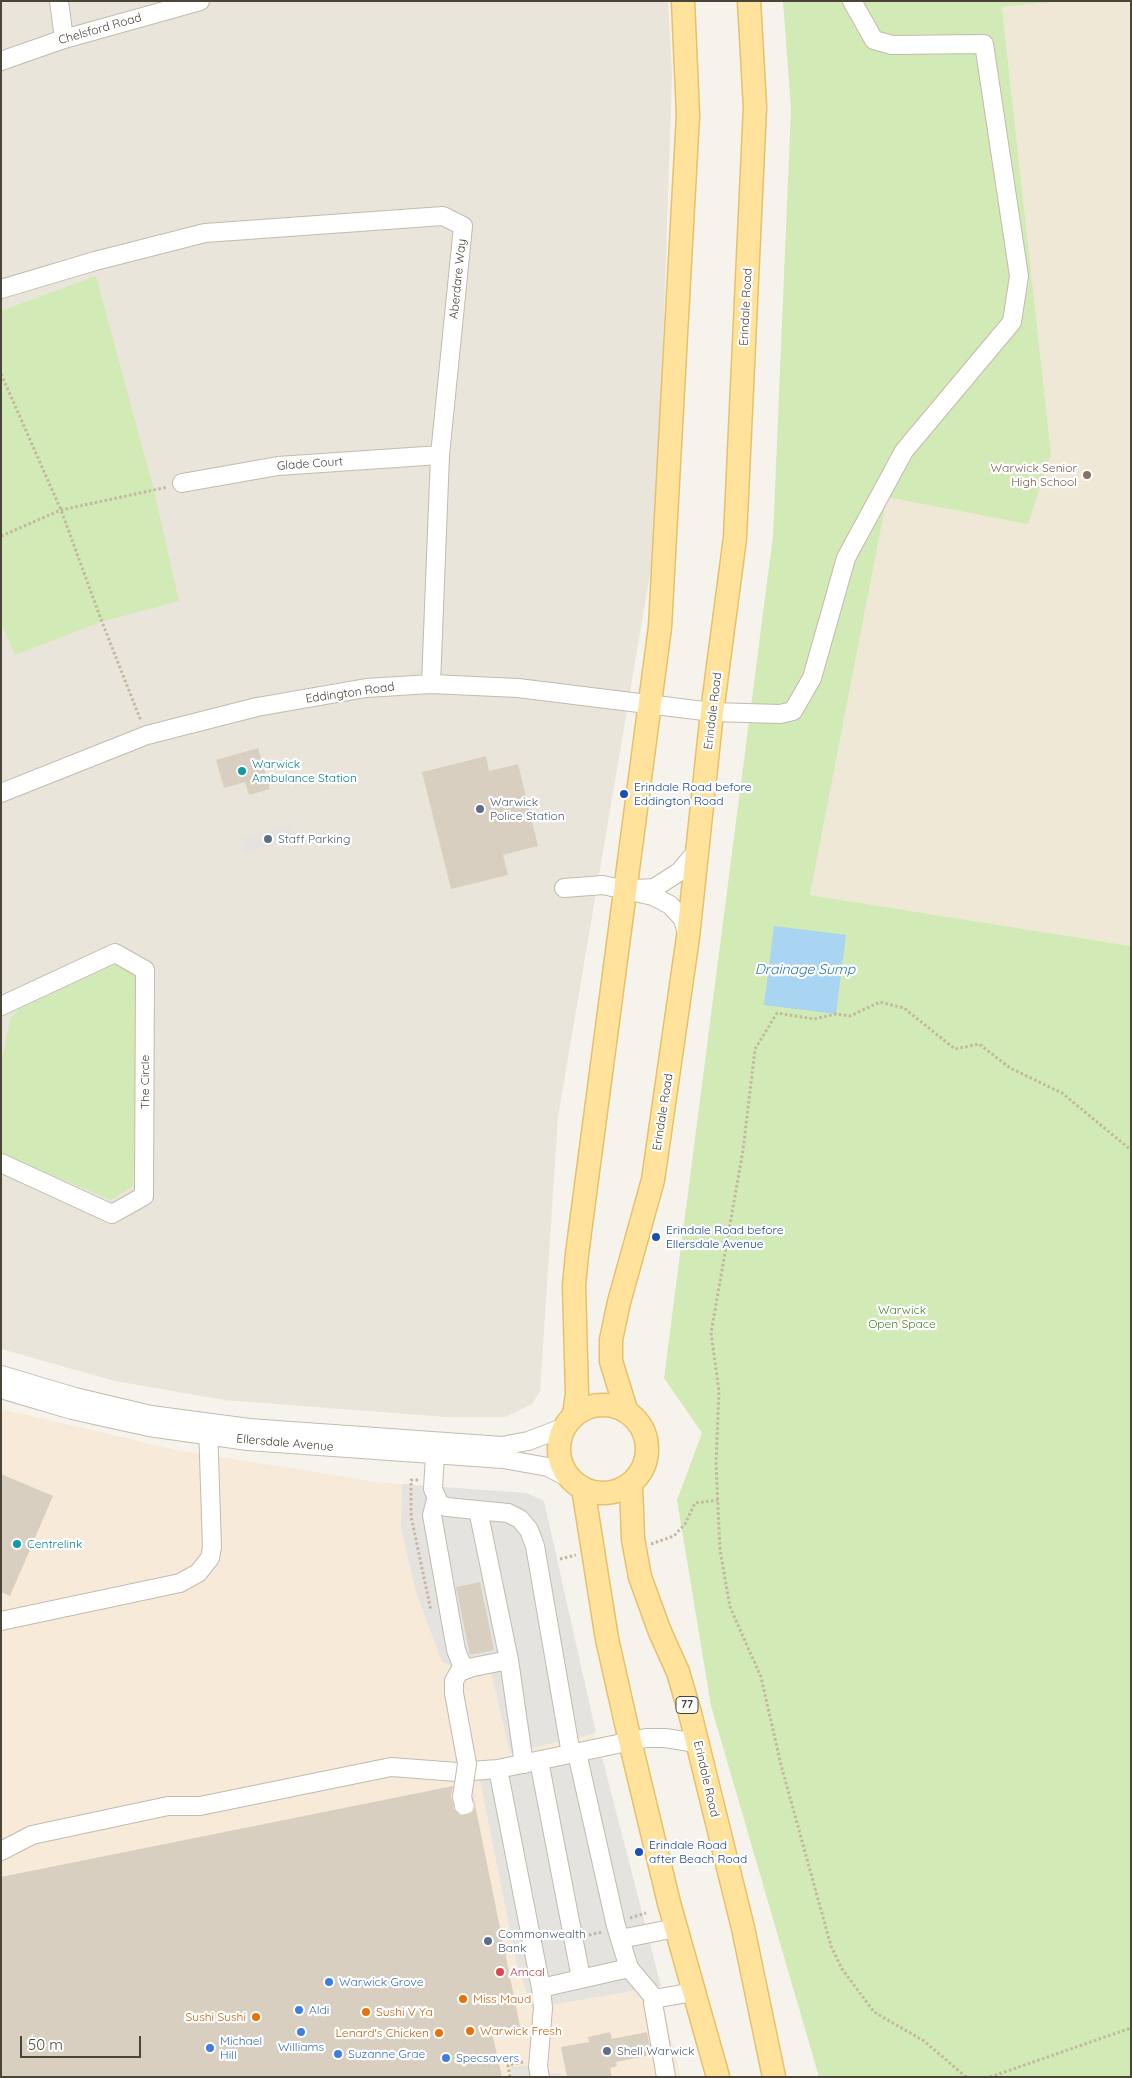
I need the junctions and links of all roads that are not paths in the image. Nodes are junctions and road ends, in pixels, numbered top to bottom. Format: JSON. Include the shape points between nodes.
{"nodes":[{"id":1,"x":59,"y":1,"type":"edge"},
{"id":2,"x":200,"y":1,"type":"edge"},
{"id":3,"x":683,"y":1,"type":"edge"},
{"id":4,"x":749,"y":1,"type":"edge"},
{"id":5,"x":852,"y":1,"type":"edge"},
{"id":6,"x":64,"y":39,"type":"junction"},
{"id":7,"x":1,"y":61,"type":"edge"},
{"id":8,"x":1,"y":289,"type":"edge"},
{"id":9,"x":440,"y":454,"type":"junction"},
{"id":10,"x":182,"y":482,"type":"road end"},
{"id":11,"x":431,"y":684,"type":"junction"},
{"id":12,"x":649,"y":703,"type":"junction"},
{"id":13,"x":712,"y":712,"type":"junction"},
{"id":14,"x":1,"y":793,"type":"edge"},
{"id":15,"x":697,"y":851,"type":"junction"},
{"id":16,"x":564,"y":888,"type":"dead end"},
{"id":17,"x":626,"y":889,"type":"junction"},
{"id":18,"x":688,"y":937,"type":"junction"},
{"id":19,"x":1,"y":1006,"type":"edge"},
{"id":20,"x":1,"y":1163,"type":"edge"},
{"id":21,"x":1,"y":1375,"type":"edge"},
{"id":22,"x":1,"y":1389,"type":"edge"},
{"id":23,"x":626,"y":1410,"type":"junction"},
{"id":24,"x":569,"y":1421,"type":"junction"},
{"id":25,"x":208,"y":1430,"type":"junction"},
{"id":26,"x":435,"y":1455,"type":"junction"},
{"id":27,"x":577,"y":1484,"type":"junction"},
{"id":28,"x":630,"y":1484,"type":"junction"},
{"id":29,"x":436,"y":1500,"type":"junction"},
{"id":30,"x":478,"y":1510,"type":"junction"},
{"id":31,"x":1,"y":1621,"type":"edge"},
{"id":32,"x":509,"y":1660,"type":"junction"},
{"id":33,"x":464,"y":1670,"type":"junction"},
{"id":34,"x":630,"y":1741,"type":"junction"},
{"id":35,"x":698,"y":1743,"type":"junction"},
{"id":36,"x":574,"y":1753,"type":"junction"},
{"id":37,"x":532,"y":1762,"type":"junction"},
{"id":38,"x":498,"y":1769,"type":"junction"},
{"id":39,"x":464,"y":1805,"type":"dead end"},
{"id":40,"x":1,"y":1851,"type":"edge"},
{"id":41,"x":676,"y":1928,"type":"junction"},
{"id":42,"x":620,"y":1939,"type":"junction"},
{"id":43,"x":629,"y":1968,"type":"junction"},
{"id":44,"x":581,"y":1978,"type":"junction"},
{"id":45,"x":754,"y":1986,"type":"junction"},
{"id":46,"x":541,"y":1988,"type":"junction"},
{"id":47,"x":694,"y":1992,"type":"junction"},
{"id":48,"x":656,"y":2000,"type":"junction"},
{"id":49,"x":540,"y":2077,"type":"edge"},
{"id":50,"x":666,"y":2077,"type":"edge"},
{"id":51,"x":718,"y":2077,"type":"edge"},
{"id":52,"x":774,"y":2077,"type":"edge"},
{"id":53,"x":787,"y":2077,"type":"edge"}],
"edges":[{"from":1,"to":6,"type":"street"},
{"from":2,"to":6,"type":"street","name":"Chelsford Road"},
{"from":3,"to":12,"type":"main road","via":[[688,116],[660,627]]},
{"from":4,"to":13,"type":"main road","name":"Erindale Road","via":[[755,107],[736,538]]},
{"from":5,"to":13,"type":"street","name":"Eddington Road","via":[[874,40],[883,43],[984,44],[1019,276],[1012,322],[904,451],[846,558],[812,678],[793,711],[780,714]]},
{"from":6,"to":7,"type":"street","name":"Chelsford Road"},
{"from":8,"to":9,"type":"street","name":"Aberdare Way","via":[[205,233],[442,216],[463,226]]},
{"from":9,"to":10,"type":"street","name":"Glade Court","via":[[278,466]]},
{"from":9,"to":11,"type":"street","name":"Aberdare Way"},
{"from":11,"to":12,"type":"street","name":"Eddington Road","via":[[518,688]]},
{"from":11,"to":14,"type":"street","name":"Eddington Road","via":[[366,688],[257,707],[147,735]]},
{"from":12,"to":13,"type":"street","name":"Eddington Road"},
{"from":12,"to":17,"type":"main road"},
{"from":13,"to":15,"type":"main road","name":"Erindale Road"},
{"from":15,"to":17,"type":"street","via":[[679,872],[654,888]]},
{"from":15,"to":18,"type":"main road","name":"Erindale Road"},
{"from":16,"to":17,"type":"street","via":[[603,885]]},
{"from":17,"to":18,"type":"street","via":[[653,896],[670,905],[683,920]]},
{"from":17,"to":24,"type":"main road","via":[[574,1286],[577,1394]]},
{"from":18,"to":23,"type":"main road","name":"Erindale Road","via":[[653,1180],[611,1340],[611,1361]]},
{"from":19,"to":20,"type":"street","name":"The Circle","via":[[115,953],[146,970],[144,1196],[112,1214]]},
{"from":21,"to":25,"type":"street","name":"Ellersdale Avenue","via":[[85,1400]]},
{"from":22,"to":25,"type":"street","name":"Ellersdale Avenue","via":[[149,1428]]},
{"from":23,"to":24,"type":"main road","via":[[599,1405],[586,1408]]},
{"from":23,"to":28,"type":"main road","name":"Erindale Road","via":[[637,1420],[648,1446],[643,1467]]},
{"from":24,"to":25,"type":"street","name":"Ellersdale Avenue","via":[[528,1441],[502,1446]]},
{"from":24,"to":27,"type":"main road","via":[[560,1440],[559,1454],[563,1468]]},
{"from":25,"to":26,"type":"street","name":"Ellersdale Avenue"},
{"from":25,"to":31,"type":"street","via":[[212,1547],[210,1558],[198,1573],[180,1583]]},
{"from":26,"to":27,"type":"street","name":"Ellersdale Avenue","via":[[531,1463],[548,1467]]},
{"from":26,"to":29,"type":"street","via":[[433,1489]]},
{"from":27,"to":28,"type":"main road","via":[[599,1493],[616,1492]]},
{"from":27,"to":34,"type":"main road"},
{"from":28,"to":35,"type":"main road","name":"Erindale Road","number":"77","via":[[640,1577],[678,1672]]},
{"from":29,"to":30,"type":"street","via":[[446,1507]]},
{"from":29,"to":33,"type":"street","via":[[432,1515],[456,1650]]},
{"from":30,"to":32,"type":"street"},
{"from":30,"to":36,"type":"street","via":[[514,1515],[533,1538]]},
{"from":32,"to":33,"type":"street"},
{"from":32,"to":37,"type":"street"},
{"from":33,"to":39,"type":"street","bridge":true,"via":[[456,1675],[454,1693],[467,1764],[462,1797]]},
{"from":34,"to":35,"type":"street","via":[[665,1738]]},
{"from":34,"to":36,"type":"street"},
{"from":34,"to":41,"type":"main road"},
{"from":35,"to":45,"type":"main road","name":"Erindale Road","number":"77"},
{"from":36,"to":37,"type":"street"},
{"from":36,"to":42,"type":"street"},
{"from":37,"to":38,"type":"street"},
{"from":37,"to":44,"type":"street"},
{"from":38,"to":40,"type":"street","via":[[457,1772],[391,1767],[200,1806],[168,1806],[32,1835]]},
{"from":38,"to":46,"type":"street"},
{"from":41,"to":42,"type":"street"},
{"from":41,"to":47,"type":"main road"},
{"from":42,"to":43,"type":"street"},
{"from":43,"to":44,"type":"street"},
{"from":43,"to":48,"type":"street"},
{"from":44,"to":46,"type":"street"},
{"from":45,"to":52,"type":"main road","name":"Erindale Road","number":"77"},
{"from":45,"to":53,"type":"main road","via":[[776,2027]]},
{"from":46,"to":49,"type":"street"},
{"from":47,"to":48,"type":"street"},
{"from":47,"to":51,"type":"main road"},
{"from":48,"to":50,"type":"street","via":[[653,2007]]}]}
